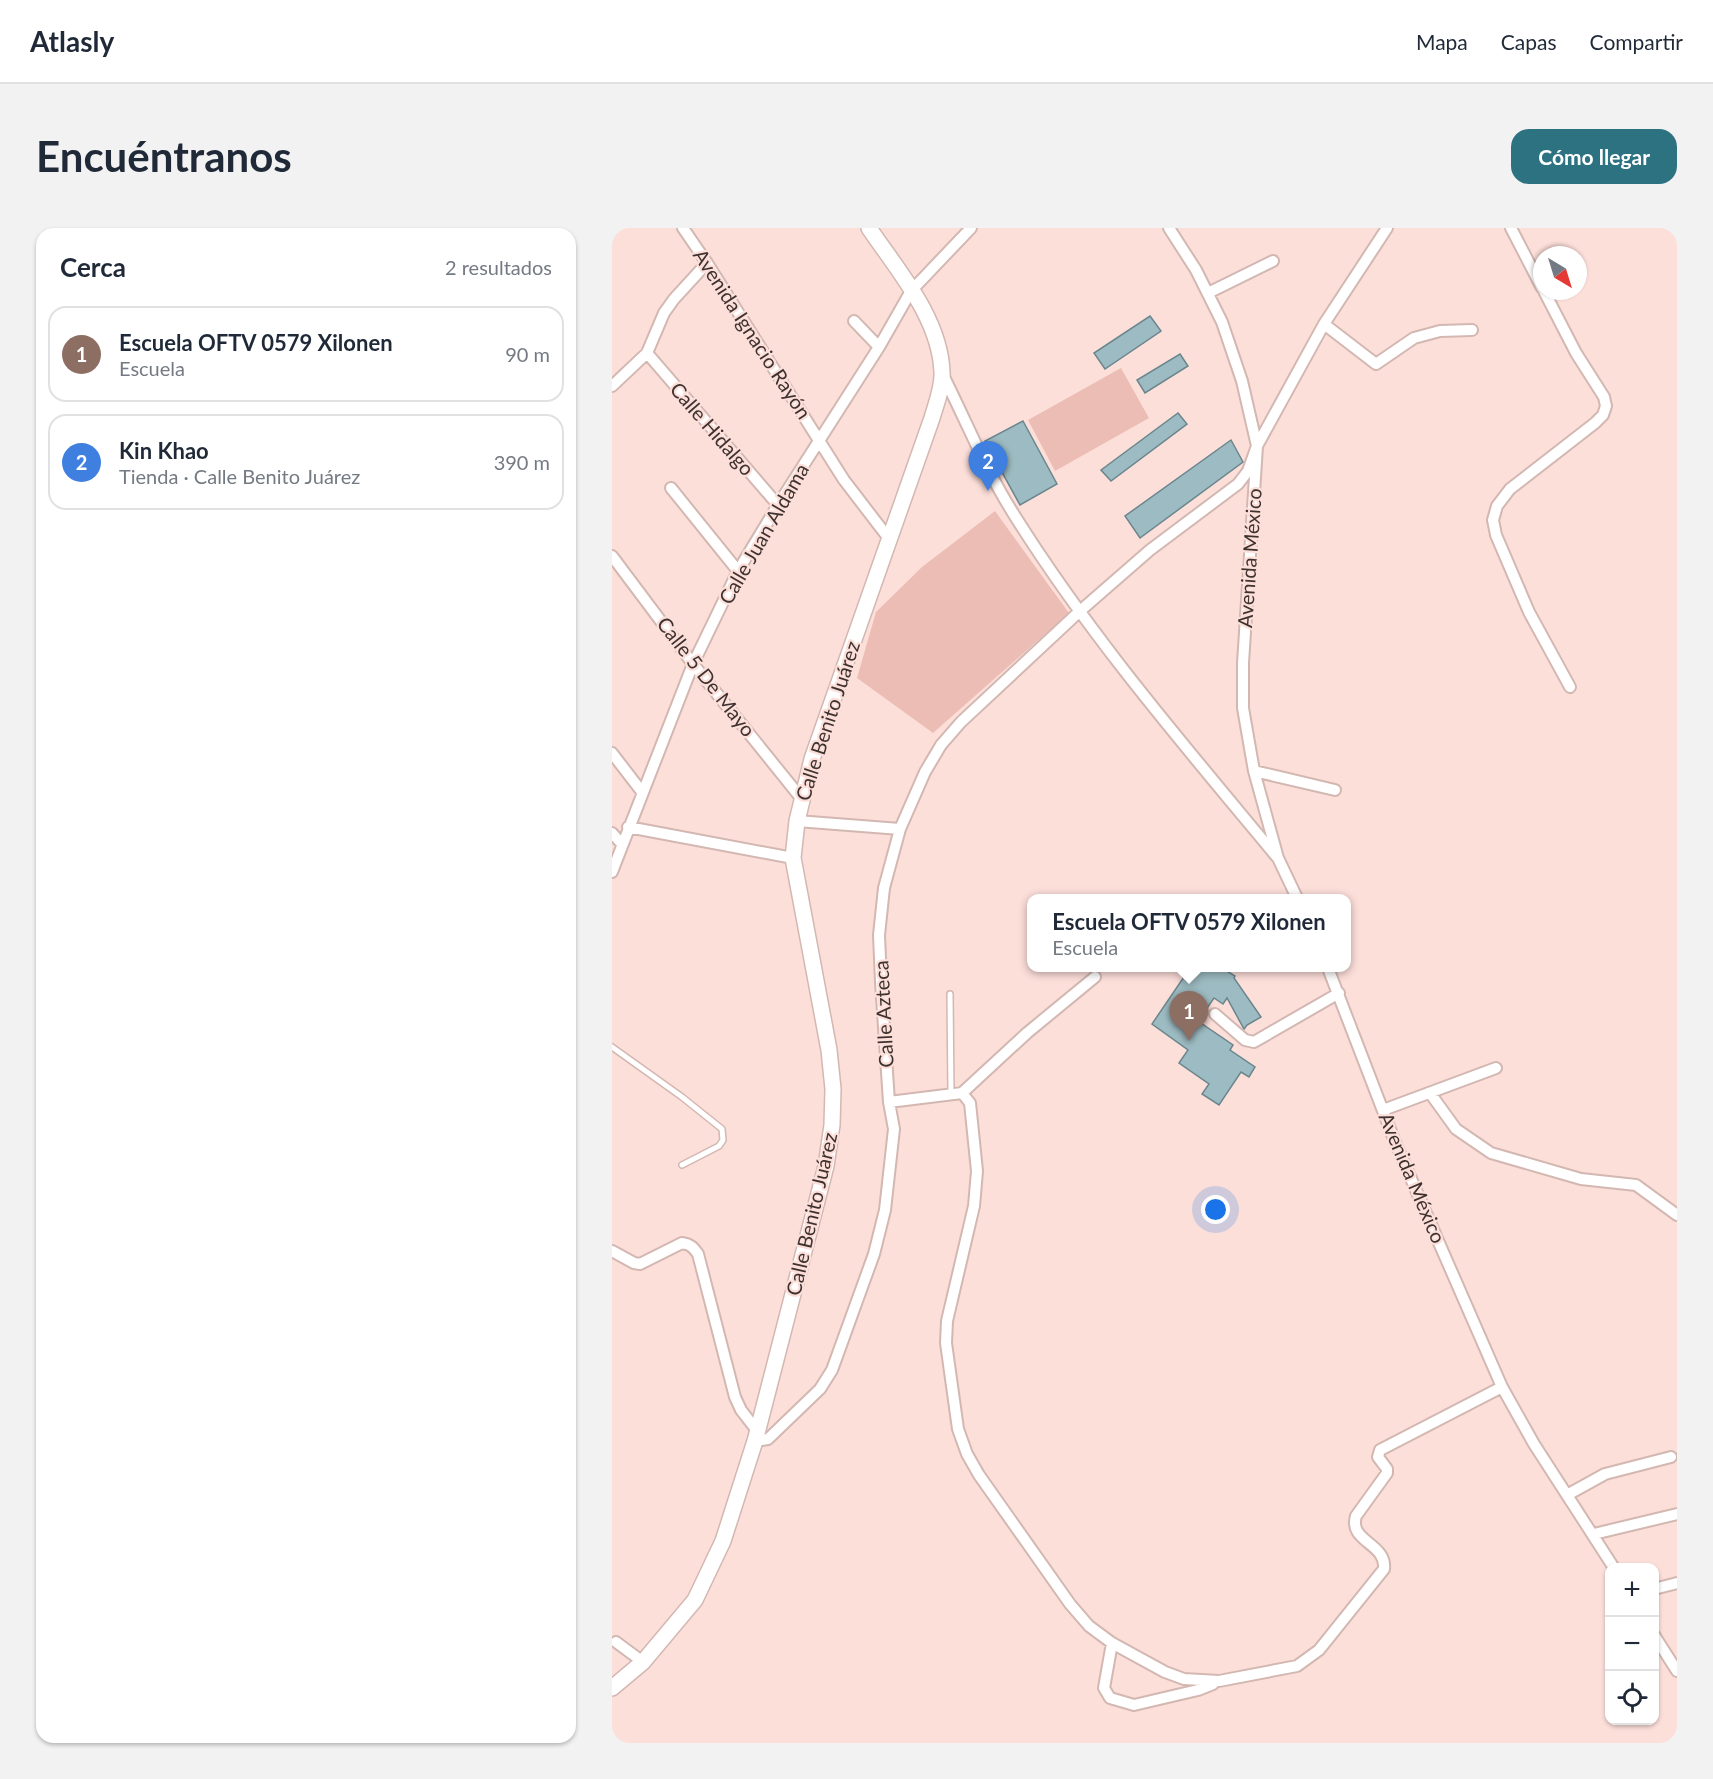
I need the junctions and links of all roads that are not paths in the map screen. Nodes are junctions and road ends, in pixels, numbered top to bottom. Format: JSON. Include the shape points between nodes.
{"nodes":[{"id":1,"x":683,"y":228,"type":"edge"},
{"id":2,"x":869,"y":228,"type":"edge"},
{"id":3,"x":971,"y":228,"type":"edge"},
{"id":4,"x":1169,"y":228,"type":"edge"},
{"id":5,"x":1387,"y":228,"type":"edge"},
{"id":6,"x":1511,"y":228,"type":"edge"},
{"id":7,"x":1273,"y":261,"type":"dead end"},
{"id":8,"x":707,"y":263,"type":"junction"},
{"id":9,"x":1533,"y":270,"type":"edge"},
{"id":10,"x":911,"y":291,"type":"junction"},
{"id":11,"x":1208,"y":293,"type":"junction"},
{"id":12,"x":1549,"y":300,"type":"edge"},
{"id":13,"x":854,"y":321,"type":"dead end"},
{"id":14,"x":1324,"y":324,"type":"junction"},
{"id":15,"x":1472,"y":330,"type":"dead end"},
{"id":16,"x":879,"y":347,"type":"junction"},
{"id":17,"x":647,"y":353,"type":"junction"},
{"id":18,"x":943,"y":374,"type":"junction"},
{"id":19,"x":612,"y":386,"type":"edge"},
{"id":20,"x":820,"y":440,"type":"junction"},
{"id":21,"x":1257,"y":446,"type":"junction"},
{"id":22,"x":671,"y":488,"type":"dead end"},
{"id":23,"x":778,"y":505,"type":"junction"},
{"id":24,"x":890,"y":540,"type":"junction"},
{"id":25,"x":612,"y":555,"type":"edge"},
{"id":26,"x":738,"y":571,"type":"junction"},
{"id":27,"x":1080,"y":611,"type":"junction"},
{"id":28,"x":693,"y":664,"type":"junction"},
{"id":29,"x":1570,"y":687,"type":"dead end"},
{"id":30,"x":612,"y":753,"type":"edge"},
{"id":31,"x":1254,"y":771,"type":"junction"},
{"id":32,"x":1335,"y":790,"type":"dead end"},
{"id":33,"x":642,"y":792,"type":"junction"},
{"id":34,"x":801,"y":798,"type":"junction"},
{"id":35,"x":796,"y":821,"type":"junction"},
{"id":36,"x":628,"y":827,"type":"junction"},
{"id":37,"x":900,"y":828,"type":"junction"},
{"id":38,"x":612,"y":833,"type":"edge"},
{"id":39,"x":622,"y":844,"type":"junction"},
{"id":40,"x":793,"y":858,"type":"junction"},
{"id":41,"x":1278,"y":858,"type":"junction"},
{"id":42,"x":612,"y":871,"type":"edge"},
{"id":43,"x":1295,"y":894,"type":"edge"},
{"id":44,"x":1330,"y":972,"type":"edge"},
{"id":45,"x":1095,"y":977,"type":"dead end"},
{"id":46,"x":1339,"y":993,"type":"junction"},
{"id":47,"x":950,"y":994,"type":"dead end"},
{"id":48,"x":1215,"y":1014,"type":"dead end"},
{"id":49,"x":612,"y":1047,"type":"edge"},
{"id":50,"x":1496,"y":1068,"type":"dead end"},
{"id":51,"x":1430,"y":1093,"type":"junction"},
{"id":52,"x":956,"y":1094,"type":"junction"},
{"id":53,"x":889,"y":1102,"type":"junction"},
{"id":54,"x":1383,"y":1110,"type":"junction"},
{"id":55,"x":682,"y":1165,"type":"dead end"},
{"id":56,"x":1677,"y":1215,"type":"edge"},
{"id":57,"x":612,"y":1251,"type":"edge"},
{"id":58,"x":1502,"y":1387,"type":"junction"},
{"id":59,"x":756,"y":1436,"type":"junction"},
{"id":60,"x":1671,"y":1457,"type":"dead end"},
{"id":61,"x":1568,"y":1495,"type":"junction"},
{"id":62,"x":1677,"y":1514,"type":"edge"},
{"id":63,"x":1594,"y":1534,"type":"junction"},
{"id":64,"x":1611,"y":1563,"type":"edge"},
{"id":65,"x":1677,"y":1583,"type":"edge"},
{"id":66,"x":1659,"y":1588,"type":"edge"},
{"id":67,"x":616,"y":1642,"type":"dead end"},
{"id":68,"x":1112,"y":1642,"type":"junction"},
{"id":69,"x":1659,"y":1643,"type":"edge"},
{"id":70,"x":643,"y":1662,"type":"junction"},
{"id":71,"x":1677,"y":1671,"type":"edge"},
{"id":72,"x":1219,"y":1681,"type":"junction"},
{"id":73,"x":612,"y":1688,"type":"edge"}],
"edges":[{"from":1,"to":8,"type":"street","name":"Avenida Ignacio Rayón"},
{"from":2,"to":10,"type":"main road"},
{"from":3,"to":10,"type":"street","name":"Calle Juan Aldama"},
{"from":4,"to":11,"type":"street","name":"Avenida México"},
{"from":5,"to":14,"type":"street","name":"Calle Azteca"},
{"from":6,"to":9,"type":"street"},
{"from":7,"to":11,"type":"street"},
{"from":8,"to":17,"type":"street","via":[[664,314]]},
{"from":8,"to":20,"type":"street","name":"Avenida Ignacio Rayón"},
{"from":10,"to":16,"type":"street","name":"Calle Juan Aldama"},
{"from":10,"to":18,"type":"main road","via":[[938,344]]},
{"from":11,"to":21,"type":"street","name":"Avenida México","via":[[1242,381]]},
{"from":12,"to":29,"type":"street","via":[[1604,397],[1603,415],[1510,489],[1497,506],[1493,520],[1529,612]]},
{"from":13,"to":16,"type":"street"},
{"from":14,"to":15,"type":"street","via":[[1376,364],[1414,338],[1440,331]]},
{"from":14,"to":21,"type":"street","name":"Calle Azteca"},
{"from":16,"to":20,"type":"street","name":"Calle Juan Aldama"},
{"from":17,"to":19,"type":"street"},
{"from":17,"to":23,"type":"street","name":"Calle Hidalgo"},
{"from":18,"to":24,"type":"main road","name":"Calle Benito Juárez"},
{"from":18,"to":27,"type":"street","via":[[1000,491]]},
{"from":20,"to":23,"type":"street","name":"Calle Juan Aldama"},
{"from":20,"to":24,"type":"street","name":"Avenida Ignacio Rayón","via":[[844,480]]},
{"from":21,"to":27,"type":"street","name":"Calle Azteca","via":[[1248,471],[1238,484],[1150,550]]},
{"from":21,"to":31,"type":"street","name":"Avenida México","via":[[1243,663],[1243,708]]},
{"from":22,"to":26,"type":"street"},
{"from":23,"to":26,"type":"street","name":"Calle Juan Aldama"},
{"from":24,"to":34,"type":"main road","name":"Calle Benito Juárez"},
{"from":25,"to":28,"type":"street","name":"Calle 5 De Mayo"},
{"from":26,"to":28,"type":"street","name":"Calle Juan Aldama"},
{"from":27,"to":37,"type":"street","name":"Calle Azteca","via":[[941,745]]},
{"from":27,"to":41,"type":"street","via":[[1176,736]]},
{"from":28,"to":33,"type":"street","name":"Calle Juan Aldama"},
{"from":28,"to":34,"type":"street","name":"Calle 5 De Mayo"},
{"from":30,"to":33,"type":"street"},
{"from":31,"to":32,"type":"street"},
{"from":31,"to":41,"type":"street","name":"Avenida México"},
{"from":33,"to":36,"type":"street","name":"Calle Juan Aldama"},
{"from":34,"to":35,"type":"main road","name":"Calle Benito Juárez"},
{"from":35,"to":37,"type":"street"},
{"from":35,"to":40,"type":"main road","name":"Calle Benito Juárez"},
{"from":36,"to":39,"type":"street","name":"Calle Juan Aldama"},
{"from":36,"to":40,"type":"street"},
{"from":37,"to":53,"type":"street","name":"Calle Azteca","via":[[884,888],[879,935]]},
{"from":38,"to":39,"type":"street"},
{"from":39,"to":42,"type":"street","name":"Calle Juan Aldama"},
{"from":40,"to":59,"type":"main road","name":"Calle Benito Juárez","via":[[829,1050],[832,1125],[816,1208]]},
{"from":41,"to":43,"type":"street","name":"Avenida México"},
{"from":44,"to":46,"type":"street","name":"Avenida México"},
{"from":45,"to":52,"type":"street"},
{"from":46,"to":48,"type":"street","via":[[1254,1042],[1245,1040]]},
{"from":46,"to":54,"type":"street","name":"Avenida México"},
{"from":47,"to":52,"type":"lane"},
{"from":49,"to":55,"type":"lane","via":[[722,1129],[719,1146]]},
{"from":50,"to":51,"type":"street"},
{"from":51,"to":54,"type":"street"},
{"from":51,"to":56,"type":"street","via":[[1456,1129],[1491,1153],[1581,1179],[1636,1185]]},
{"from":52,"to":53,"type":"street"},
{"from":52,"to":68,"type":"street","via":[[970,1103],[977,1170],[974,1206],[947,1321],[948,1369],[958,1429],[979,1474],[1070,1604],[1089,1626]]},
{"from":53,"to":59,"type":"street","name":"Calle Azteca","via":[[894,1130],[885,1210],[874,1254],[832,1370],[820,1389],[787,1422],[768,1438]]},
{"from":54,"to":58,"type":"street","name":"Avenida México"},
{"from":57,"to":59,"type":"street","via":[[640,1264],[681,1243],[694,1247],[735,1397]]},
{"from":58,"to":61,"type":"street","name":"Avenida México"},
{"from":58,"to":72,"type":"street","via":[[1380,1450],[1378,1457],[1387,1473],[1354,1522],[1359,1536],[1380,1552],[1384,1569],[1319,1650],[1297,1666]]},
{"from":59,"to":70,"type":"main road","name":"Calle Benito Juárez","via":[[723,1541],[705,1581],[695,1600]]},
{"from":60,"to":61,"type":"street","via":[[1605,1474]]},
{"from":61,"to":63,"type":"street","name":"Avenida México"},
{"from":62,"to":63,"type":"street"},
{"from":63,"to":64,"type":"street","name":"Avenida México"},
{"from":65,"to":66,"type":"street"},
{"from":67,"to":70,"type":"street"},
{"from":68,"to":72,"type":"street","via":[[1184,1679]]},
{"from":68,"to":72,"type":"street","via":[[1104,1688],[1110,1698],[1134,1705]]},
{"from":69,"to":71,"type":"street"},
{"from":70,"to":73,"type":"main road","name":"Calle Benito Juárez"}]}
